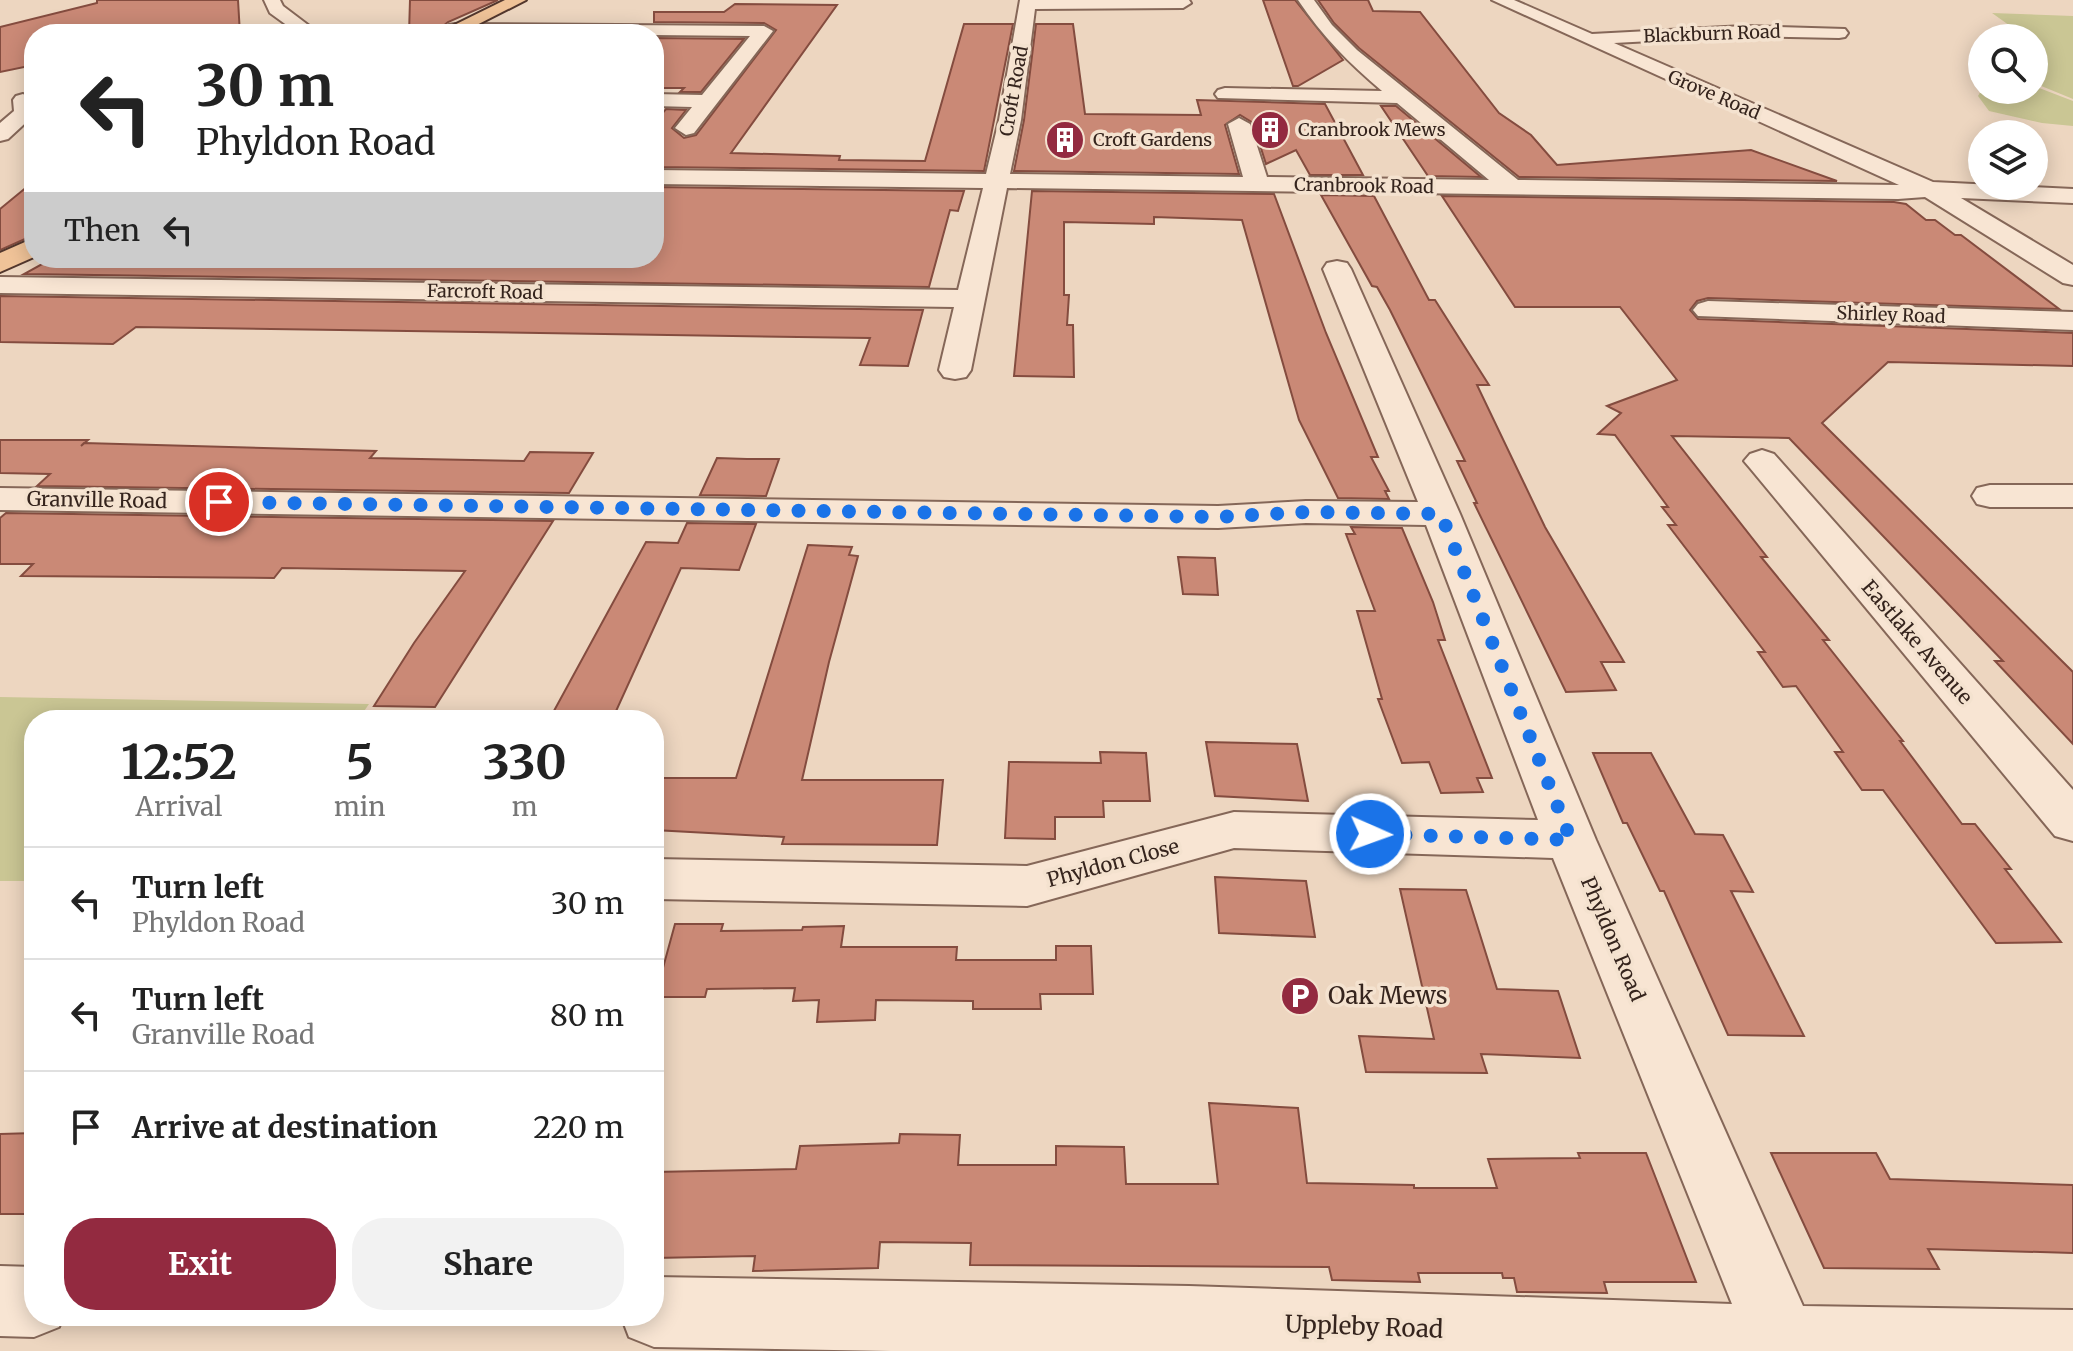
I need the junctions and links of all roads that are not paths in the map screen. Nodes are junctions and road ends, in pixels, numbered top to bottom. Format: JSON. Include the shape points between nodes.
{"nodes":[{"id":1,"x":272,"y":0,"type":"edge"},
{"id":2,"x":518,"y":0,"type":"edge"},
{"id":3,"x":1306,"y":0,"type":"edge"},
{"id":4,"x":1500,"y":0,"type":"edge"},
{"id":5,"x":1028,"y":2,"type":"edge"},
{"id":6,"x":1183,"y":3,"type":"dead end"},
{"id":7,"x":297,"y":24,"type":"edge"},
{"id":8,"x":465,"y":24,"type":"edge"},
{"id":9,"x":664,"y":31,"type":"edge"},
{"id":10,"x":1839,"y":33,"type":"dead end"},
{"id":11,"x":1585,"y":39,"type":"junction"},
{"id":12,"x":1225,"y":94,"type":"dead end"},
{"id":13,"x":1402,"y":97,"type":"junction"},
{"id":14,"x":24,"y":100,"type":"edge"},
{"id":15,"x":664,"y":100,"type":"edge"},
{"id":16,"x":707,"y":101,"type":"junction"},
{"id":17,"x":0,"y":103,"type":"edge"},
{"id":18,"x":24,"y":114,"type":"edge"},
{"id":19,"x":1239,"y":124,"type":"dead end"},
{"id":20,"x":686,"y":128,"type":"dead end"},
{"id":21,"x":0,"y":134,"type":"edge"},
{"id":22,"x":664,"y":177,"type":"edge"},
{"id":23,"x":995,"y":182,"type":"junction"},
{"id":24,"x":1257,"y":185,"type":"junction"},
{"id":25,"x":1512,"y":187,"type":"junction"},
{"id":26,"x":1929,"y":189,"type":"junction"},
{"id":27,"x":2073,"y":196,"type":"edge"},
{"id":28,"x":24,"y":251,"type":"edge"},
{"id":29,"x":0,"y":264,"type":"edge"},
{"id":30,"x":1337,"y":269,"type":"dead end"},
{"id":31,"x":2073,"y":277,"type":"edge"},
{"id":32,"x":0,"y":285,"type":"edge"},
{"id":33,"x":970,"y":299,"type":"junction"},
{"id":34,"x":1708,"y":310,"type":"dead end"},
{"id":35,"x":2073,"y":321,"type":"edge"},
{"id":36,"x":955,"y":370,"type":"dead end"},
{"id":37,"x":1762,"y":461,"type":"dead end"},
{"id":38,"x":1990,"y":496,"type":"dead end"},
{"id":39,"x":2073,"y":496,"type":"edge"},
{"id":40,"x":0,"y":499,"type":"edge"},
{"id":41,"x":1441,"y":514,"type":"junction"},
{"id":42,"x":2073,"y":823,"type":"edge"},
{"id":43,"x":1571,"y":840,"type":"junction"},
{"id":44,"x":664,"y":879,"type":"edge"},
{"id":45,"x":0,"y":1301,"type":"edge"},
{"id":46,"x":24,"y":1302,"type":"edge"},
{"id":47,"x":664,"y":1312,"type":"edge"},
{"id":48,"x":1190,"y":1336,"type":"edge"},
{"id":49,"x":1782,"y":1341,"type":"junction"},
{"id":50,"x":2073,"y":1346,"type":"edge"}],
"edges":[{"from":1,"to":7,"type":"street"},
{"from":2,"to":8,"type":"main road"},
{"from":3,"to":13,"type":"street","via":[[1350,54]]},
{"from":4,"to":11,"type":"street","name":"Grove Road"},
{"from":5,"to":6,"type":"street"},
{"from":5,"to":23,"type":"street","name":"Croft Road"},
{"from":9,"to":16,"type":"street","via":[[764,31]]},
{"from":10,"to":11,"type":"street","name":"Blackburn Road","via":[[1730,31]]},
{"from":11,"to":26,"type":"street","name":"Grove Road"},
{"from":12,"to":13,"type":"street"},
{"from":13,"to":25,"type":"street"},
{"from":14,"to":17,"type":"street"},
{"from":15,"to":16,"type":"street"},
{"from":16,"to":20,"type":"street"},
{"from":18,"to":21,"type":"street"},
{"from":19,"to":24,"type":"street"},
{"from":22,"to":23,"type":"street","name":"Cranbrook Road"},
{"from":23,"to":24,"type":"street","name":"Cranbrook Road"},
{"from":23,"to":33,"type":"street"},
{"from":24,"to":25,"type":"street","name":"Cranbrook Road"},
{"from":25,"to":26,"type":"street","name":"Cranbrook Road"},
{"from":26,"to":27,"type":"street","name":"Cranbrook Road"},
{"from":26,"to":31,"type":"street"},
{"from":28,"to":29,"type":"main road"},
{"from":30,"to":41,"type":"street","name":"Phyldon Road"},
{"from":32,"to":33,"type":"street","name":"Farcroft Road"},
{"from":33,"to":36,"type":"street"},
{"from":34,"to":35,"type":"street","name":"Shirley Road"},
{"from":37,"to":42,"type":"street","name":"Eastlake Avenue"},
{"from":38,"to":39,"type":"street"},
{"from":40,"to":41,"type":"street","name":"Granville Road","via":[[1218,517]]},
{"from":41,"to":43,"type":"street","name":"Phyldon Road"},
{"from":43,"to":44,"type":"street","name":"Phyldon Close","via":[[1234,830],[1027,886]]},
{"from":43,"to":49,"type":"street","name":"Phyldon Road"},
{"from":45,"to":46,"type":"street"},
{"from":47,"to":48,"type":"street","name":"Uppleby Road"},
{"from":48,"to":49,"type":"street","name":"Uppleby Road"},
{"from":49,"to":50,"type":"street","name":"Uppleby Road"}]}
